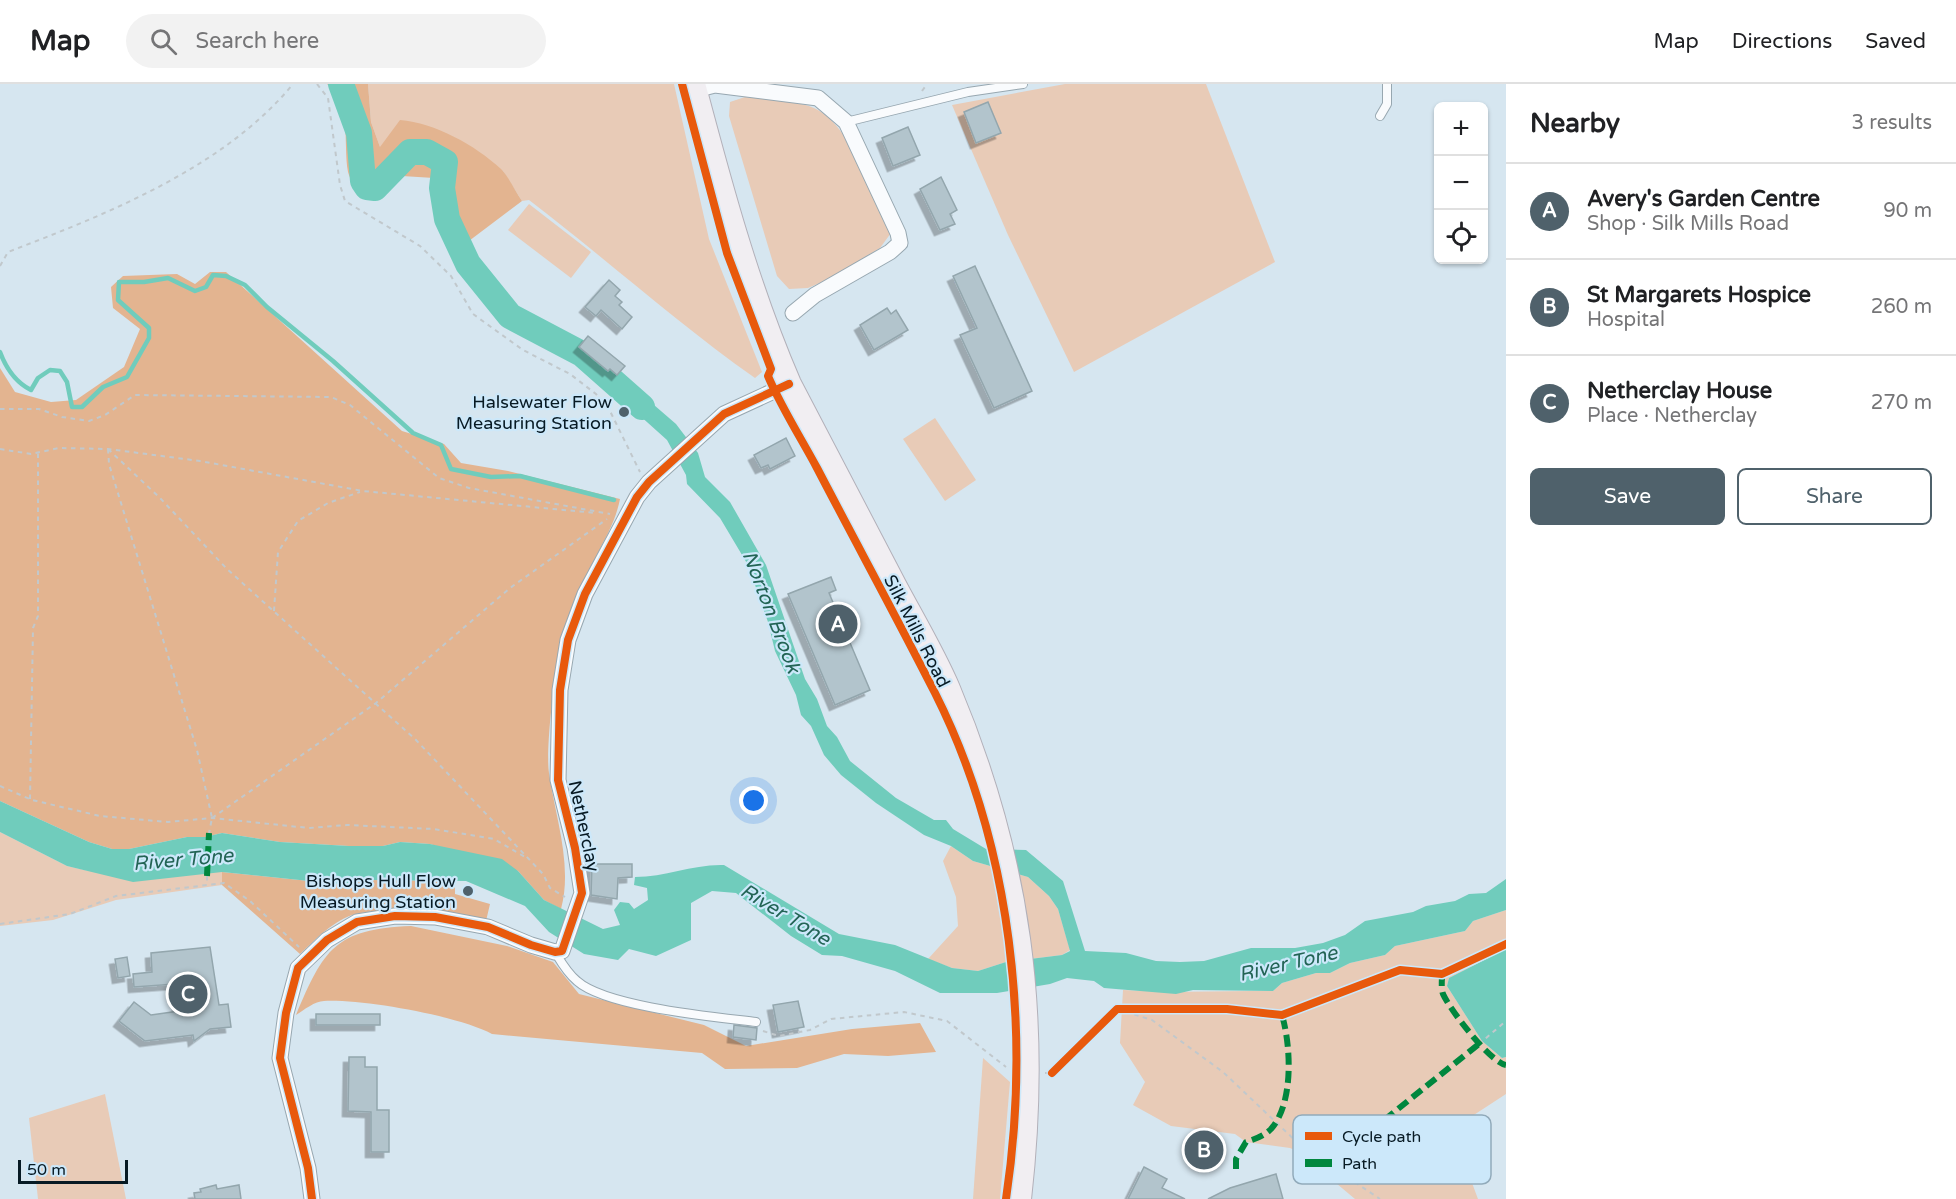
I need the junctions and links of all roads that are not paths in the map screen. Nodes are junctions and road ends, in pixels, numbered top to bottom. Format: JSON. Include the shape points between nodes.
{"nodes":[{"id":1,"x":1023,"y":84,"type":"edge"},
{"id":2,"x":1387,"y":84,"type":"edge"},
{"id":3,"x":694,"y":87,"type":"edge"},
{"id":4,"x":1380,"y":117,"type":"dead end"},
{"id":5,"x":846,"y":122,"type":"junction"},
{"id":6,"x":793,"y":313,"type":"dead end"},
{"id":7,"x":789,"y":384,"type":"junction"},
{"id":8,"x":560,"y":949,"type":"junction"},
{"id":9,"x":756,"y":1022,"type":"road end"},
{"id":10,"x":312,"y":1199,"type":"edge"},
{"id":11,"x":1019,"y":1199,"type":"edge"}],
"edges":[{"from":1,"to":5,"type":"lane","via":[[968,92]]},
{"from":2,"to":4,"type":"lane","via":[[1387,104]]},
{"from":3,"to":5,"type":"street","via":[[715,85],[818,98]]},
{"from":3,"to":7,"type":"main road","name":"Silk Mills Road","via":[[726,211]]},
{"from":5,"to":6,"type":"street","via":[[900,243],[815,295]]},
{"from":7,"to":8,"type":"street","name":"Netherclay","via":[[724,414],[649,482],[585,594],[566,650],[560,690],[558,780],[582,893]]},
{"from":7,"to":11,"type":"main road","name":"Silk Mills Road","via":[[947,687],[995,822],[1011,887],[1026,1006],[1026,1139]]},
{"from":8,"to":9,"type":"lane","via":[[578,983],[603,994],[651,1007]]},
{"from":8,"to":10,"type":"street","via":[[488,927],[435,917],[395,916],[357,922],[327,940],[297,968],[280,1058]]}]}
